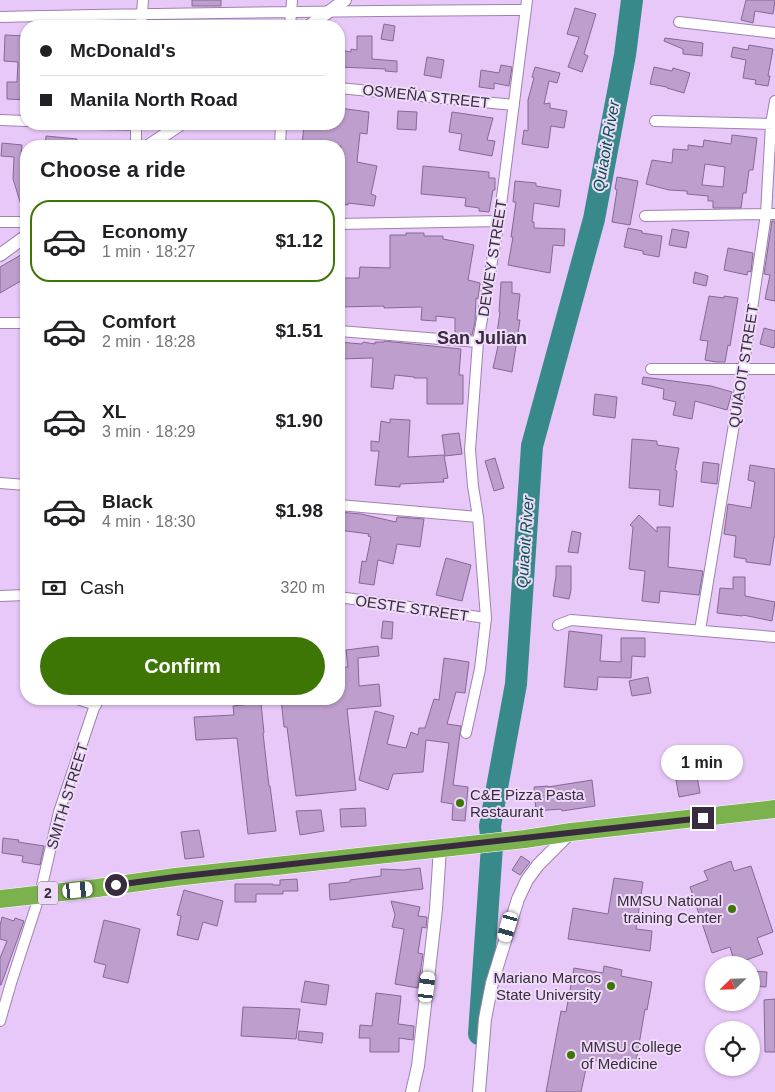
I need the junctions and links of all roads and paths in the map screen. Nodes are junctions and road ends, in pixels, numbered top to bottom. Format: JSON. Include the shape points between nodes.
{"nodes":[{"id":1,"x":143,"y":0,"type":"edge"},
{"id":2,"x":292,"y":0,"type":"edge"},
{"id":3,"x":345,"y":0,"type":"edge"},
{"id":4,"x":527,"y":5,"type":"edge"},
{"id":5,"x":329,"y":11,"type":"junction"},
{"id":6,"x":291,"y":13,"type":"junction"},
{"id":7,"x":142,"y":14,"type":"junction"},
{"id":8,"x":0,"y":17,"type":"edge"},
{"id":9,"x":142,"y":20,"type":"edge"},
{"id":10,"x":290,"y":20,"type":"edge"},
{"id":11,"x":317,"y":20,"type":"edge"},
{"id":12,"x":679,"y":22,"type":"dead end"},
{"id":13,"x":775,"y":33,"type":"edge"},
{"id":14,"x":345,"y":89,"type":"edge"},
{"id":15,"x":775,"y":101,"type":"edge"},
{"id":16,"x":514,"y":105,"type":"junction"},
{"id":17,"x":0,"y":120,"type":"edge"},
{"id":18,"x":655,"y":120,"type":"dead end"},
{"id":19,"x":20,"y":121,"type":"edge"},
{"id":20,"x":773,"y":124,"type":"edge"},
{"id":21,"x":172,"y":130,"type":"edge"},
{"id":22,"x":157,"y":140,"type":"edge"},
{"id":23,"x":771,"y":214,"type":"edge"},
{"id":24,"x":645,"y":216,"type":"dead end"},
{"id":25,"x":499,"y":221,"type":"junction"},
{"id":26,"x":0,"y":222,"type":"edge"},
{"id":27,"x":20,"y":222,"type":"edge"},
{"id":28,"x":345,"y":224,"type":"edge"},
{"id":29,"x":20,"y":240,"type":"edge"},
{"id":30,"x":0,"y":255,"type":"edge"},
{"id":31,"x":0,"y":323,"type":"edge"},
{"id":32,"x":20,"y":323,"type":"edge"},
{"id":33,"x":345,"y":331,"type":"edge"},
{"id":34,"x":478,"y":342,"type":"junction"},
{"id":35,"x":651,"y":368,"type":"dead end"},
{"id":36,"x":775,"y":369,"type":"edge"},
{"id":37,"x":742,"y":370,"type":"junction"},
{"id":38,"x":0,"y":483,"type":"edge"},
{"id":39,"x":20,"y":485,"type":"edge"},
{"id":40,"x":345,"y":506,"type":"edge"},
{"id":41,"x":478,"y":517,"type":"junction"},
{"id":42,"x":20,"y":595,"type":"edge"},
{"id":43,"x":0,"y":596,"type":"edge"},
{"id":44,"x":345,"y":598,"type":"edge"},
{"id":45,"x":486,"y":618,"type":"junction"},
{"id":46,"x":558,"y":625,"type":"dead end"},
{"id":47,"x":700,"y":630,"type":"junction"},
{"id":48,"x":775,"y":637,"type":"edge"},
{"id":49,"x":96,"y":705,"type":"edge"},
{"id":50,"x":466,"y":734,"type":"dead end"},
{"id":51,"x":775,"y":809,"type":"edge"},
{"id":52,"x":571,"y":832,"type":"junction"},
{"id":53,"x":440,"y":848,"type":"junction"},
{"id":54,"x":40,"y":894,"type":"junction"},
{"id":55,"x":0,"y":899,"type":"edge"},
{"id":56,"x":0,"y":1021,"type":"edge"},
{"id":57,"x":412,"y":1092,"type":"edge"},
{"id":58,"x":479,"y":1092,"type":"edge"}],
"edges":[{"from":1,"to":7,"type":"street"},
{"from":2,"to":6,"type":"street"},
{"from":3,"to":5,"type":"street"},
{"from":4,"to":5,"type":"street"},
{"from":4,"to":16,"type":"street","name":"DEWEY STREET"},
{"from":5,"to":6,"type":"street"},
{"from":5,"to":11,"type":"street"},
{"from":6,"to":7,"type":"street"},
{"from":6,"to":10,"type":"street"},
{"from":7,"to":8,"type":"street"},
{"from":7,"to":9,"type":"street"},
{"from":12,"to":13,"type":"street"},
{"from":14,"to":16,"type":"street","name":"OSMEÑA STREET"},
{"from":15,"to":20,"type":"street","name":"QUIAOIT STREET"},
{"from":16,"to":25,"type":"street","name":"DEWEY STREET"},
{"from":17,"to":19,"type":"street"},
{"from":18,"to":20,"type":"street"},
{"from":20,"to":23,"type":"street","name":"QUIAOIT STREET"},
{"from":21,"to":22,"type":"street"},
{"from":23,"to":24,"type":"street"},
{"from":23,"to":37,"type":"street","name":"QUIAOIT STREET"},
{"from":25,"to":28,"type":"street"},
{"from":25,"to":34,"type":"street","name":"DEWEY STREET"},
{"from":26,"to":27,"type":"street"},
{"from":29,"to":30,"type":"street"},
{"from":31,"to":32,"type":"street"},
{"from":33,"to":34,"type":"street"},
{"from":34,"to":41,"type":"street","name":"DEWEY STREET","via":[[470,450]]},
{"from":35,"to":37,"type":"street"},
{"from":36,"to":37,"type":"street"},
{"from":37,"to":47,"type":"street","name":"QUIAOIT STREET"},
{"from":38,"to":39,"type":"street"},
{"from":40,"to":41,"type":"street"},
{"from":41,"to":45,"type":"street","name":"DEWEY STREET"},
{"from":42,"to":43,"type":"street"},
{"from":44,"to":45,"type":"street","name":"OESTE STREET"},
{"from":45,"to":50,"type":"street","name":"DEWEY STREET","via":[[480,669]]},
{"from":46,"to":47,"type":"street","via":[[571,620]]},
{"from":47,"to":48,"type":"street"},
{"from":49,"to":54,"type":"street","name":"SMITH STREET","via":[[59,812]]},
{"from":51,"to":52,"type":"highway","number":"2"},
{"from":52,"to":53,"type":"highway","number":"2"},
{"from":52,"to":58,"type":"street","via":[[538,865],[518,899],[492,983],[485,1020]]},
{"from":53,"to":54,"type":"highway","number":"2"},
{"from":53,"to":57,"type":"street","via":[[418,1066]]},
{"from":54,"to":55,"type":"highway","number":"2"},
{"from":54,"to":56,"type":"street","name":"SMITH STREET"}]}
